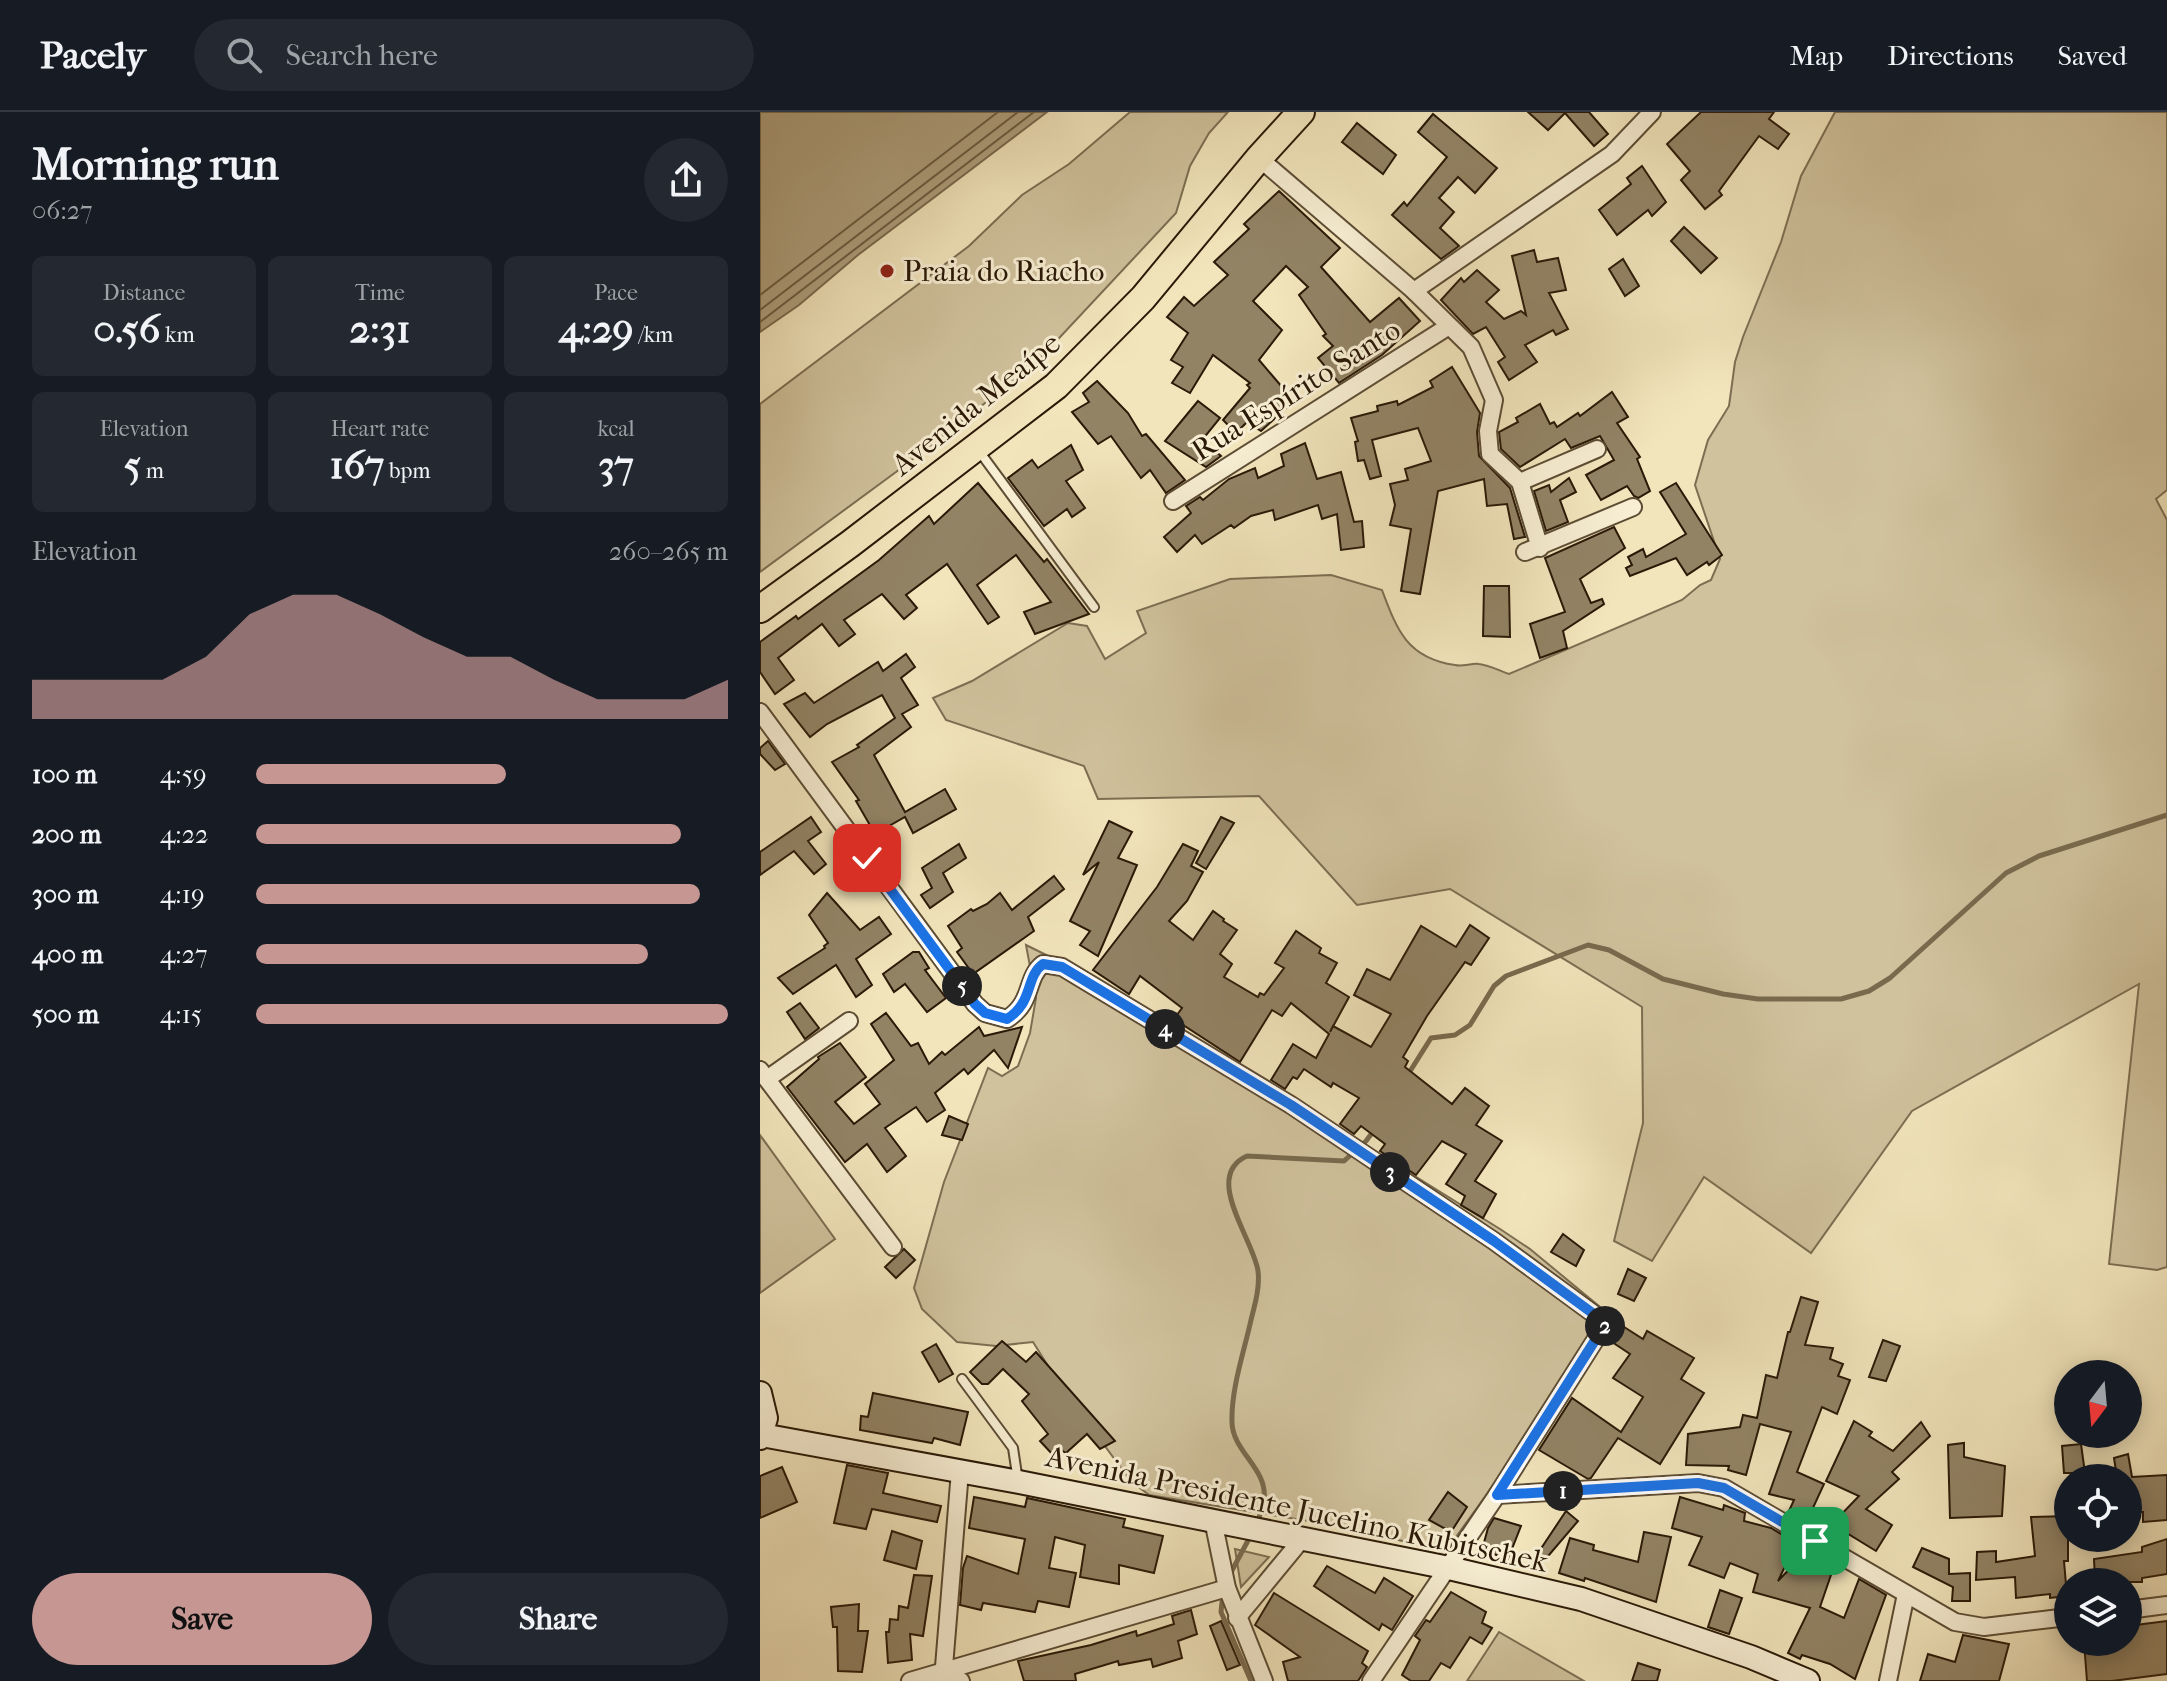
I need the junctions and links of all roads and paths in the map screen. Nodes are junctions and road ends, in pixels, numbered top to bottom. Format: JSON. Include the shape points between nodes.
{"nodes":[{"id":1,"x":1301,"y":112,"type":"edge"},
{"id":2,"x":1652,"y":112,"type":"edge"},
{"id":3,"x":1259,"y":158,"type":"junction"},
{"id":4,"x":1414,"y":291,"type":"junction"},
{"id":5,"x":1449,"y":326,"type":"junction"},
{"id":6,"x":976,"y":447,"type":"junction"},
{"id":7,"x":1597,"y":449,"type":"dead end"},
{"id":8,"x":1520,"y":482,"type":"junction"},
{"id":9,"x":1173,"y":501,"type":"dead end"},
{"id":10,"x":1633,"y":507,"type":"dead end"},
{"id":11,"x":1094,"y":607,"type":"dead end"},
{"id":12,"x":760,"y":609,"type":"edge"},
{"id":13,"x":760,"y":712,"type":"edge"},
{"id":14,"x":849,"y":1021,"type":"dead end"},
{"id":15,"x":764,"y":1074,"type":"edge"},
{"id":16,"x":893,"y":1247,"type":"dead end"},
{"id":17,"x":962,"y":1379,"type":"dead end"},
{"id":18,"x":760,"y":1393,"type":"edge"},
{"id":19,"x":761,"y":1437,"type":"edge"},
{"id":20,"x":960,"y":1471,"type":"junction"},
{"id":21,"x":1019,"y":1482,"type":"junction"},
{"id":22,"x":1497,"y":1495,"type":"junction"},
{"id":23,"x":1213,"y":1520,"type":"junction"},
{"id":24,"x":1303,"y":1538,"type":"junction"},
{"id":25,"x":1449,"y":1568,"type":"junction"},
{"id":26,"x":1227,"y":1588,"type":"junction"},
{"id":27,"x":1906,"y":1594,"type":"junction"},
{"id":28,"x":2167,"y":1605,"type":"edge"},
{"id":29,"x":2142,"y":1608,"type":"edge"},
{"id":30,"x":1237,"y":1618,"type":"junction"},
{"id":31,"x":2054,"y":1619,"type":"edge"},
{"id":32,"x":943,"y":1676,"type":"edge"},
{"id":33,"x":910,"y":1681,"type":"edge"},
{"id":34,"x":961,"y":1681,"type":"edge"},
{"id":35,"x":1264,"y":1681,"type":"edge"},
{"id":36,"x":1371,"y":1681,"type":"edge"},
{"id":37,"x":1808,"y":1681,"type":"edge"},
{"id":38,"x":1888,"y":1681,"type":"edge"}],
"edges":[{"from":1,"to":3,"type":"main road","name":"Avenida Meaípe"},
{"from":2,"to":4,"type":"street","name":"Rua Espírito Santo","via":[[1612,154]]},
{"from":3,"to":4,"type":"street","name":"Rua Espírito Santo"},
{"from":3,"to":6,"type":"main road","name":"Avenida Meaípe","via":[[1100,342],[1056,386]]},
{"from":4,"to":5,"type":"street","name":"Rua Espírito Santo"},
{"from":5,"to":8,"type":"street","name":"Rua Espírito Santo","via":[[1471,347],[1494,400],[1490,454]]},
{"from":5,"to":9,"type":"street","name":"Rua Espírito Santo"},
{"from":6,"to":11,"type":"lane"},
{"from":6,"to":12,"type":"main road","name":"Avenida Meaípe"},
{"from":7,"to":8,"type":"street"},
{"from":8,"to":10,"type":"street","via":[[1532,550]]},
{"from":13,"to":22,"type":"street","via":[[985,1013],[1007,1019],[1025,1003],[1036,969],[1043,964],[1062,967],[1291,1105],[1606,1323]]},
{"from":14,"to":15,"type":"street"},
{"from":15,"to":16,"type":"street"},
{"from":17,"to":21,"type":"lane","via":[[1013,1448]]},
{"from":18,"to":19,"type":"street","via":[[766,1418]]},
{"from":19,"to":20,"type":"street","name":"Avenida Presidente Jucelino Kubitschek"},
{"from":20,"to":21,"type":"street","name":"Avenida Presidente Jucelino Kubitschek"},
{"from":20,"to":32,"type":"street"},
{"from":21,"to":23,"type":"street","name":"Avenida Presidente Jucelino Kubitschek"},
{"from":22,"to":25,"type":"street"},
{"from":22,"to":27,"type":"street","via":[[1698,1483],[1724,1488]]},
{"from":23,"to":24,"type":"street","name":"Avenida Presidente Jucelino Kubitschek"},
{"from":23,"to":26,"type":"street"},
{"from":24,"to":25,"type":"street","name":"Avenida Presidente Jucelino Kubitschek"},
{"from":24,"to":30,"type":"street"},
{"from":25,"to":36,"type":"street"},
{"from":25,"to":37,"type":"street","name":"Avenida Presidente Jucelino Kubitschek","via":[[1581,1599]]},
{"from":26,"to":30,"type":"street"},
{"from":26,"to":32,"type":"street"},
{"from":27,"to":31,"type":"street","via":[[1955,1622],[1984,1627]]},
{"from":27,"to":38,"type":"street"},
{"from":28,"to":29,"type":"street"},
{"from":30,"to":35,"type":"street"},
{"from":32,"to":33,"type":"street"},
{"from":32,"to":34,"type":"street"}]}
